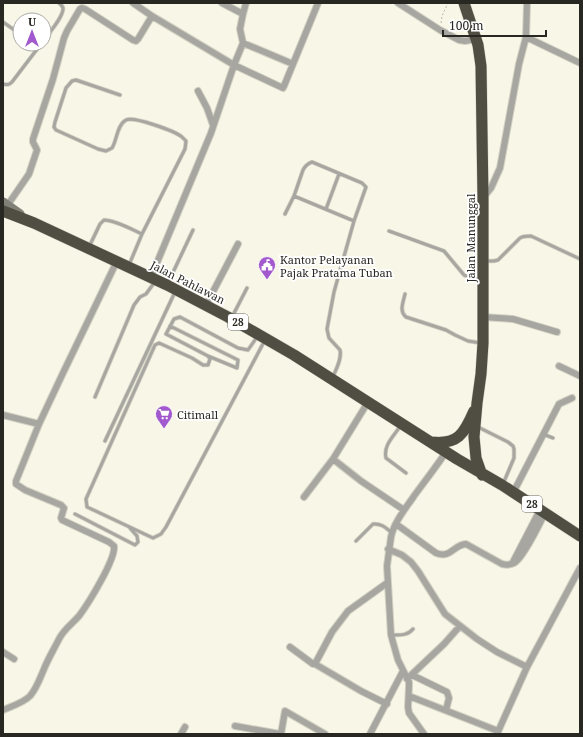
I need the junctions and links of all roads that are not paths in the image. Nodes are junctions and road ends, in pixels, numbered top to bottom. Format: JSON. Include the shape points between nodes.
{"nodes":[{"id":1,"x":59,"y":3,"type":"edge"},
{"id":2,"x":133,"y":3,"type":"edge"},
{"id":3,"x":222,"y":3,"type":"edge"},
{"id":4,"x":246,"y":3,"type":"edge"},
{"id":5,"x":318,"y":3,"type":"edge"},
{"id":6,"x":398,"y":3,"type":"edge"},
{"id":7,"x":464,"y":3,"type":"edge"},
{"id":8,"x":527,"y":3,"type":"edge"},
{"id":9,"x":242,"y":14,"type":"junction"},
{"id":10,"x":152,"y":16,"type":"junction"},
{"id":11,"x":3,"y":22,"type":"edge"},
{"id":12,"x":12,"y":28,"type":"edge"},
{"id":13,"x":52,"y":29,"type":"edge"},
{"id":14,"x":526,"y":37,"type":"junction"},
{"id":15,"x":476,"y":39,"type":"junction"},
{"id":16,"x":243,"y":43,"type":"junction"},
{"id":17,"x":35,"y":52,"type":"edge"},
{"id":18,"x":293,"y":64,"type":"junction"},
{"id":19,"x":580,"y":64,"type":"edge"},
{"id":20,"x":234,"y":65,"type":"junction"},
{"id":21,"x":3,"y":84,"type":"edge"},
{"id":22,"x":198,"y":91,"type":"dead end"},
{"id":23,"x":120,"y":95,"type":"dead end"},
{"id":24,"x":213,"y":125,"type":"junction"},
{"id":25,"x":339,"y":174,"type":"junction"},
{"id":26,"x":294,"y":196,"type":"junction"},
{"id":27,"x":483,"y":198,"type":"junction"},
{"id":28,"x":4,"y":206,"type":"edge"},
{"id":29,"x":326,"y":209,"type":"junction"},
{"id":30,"x":284,"y":214,"type":"dead end"},
{"id":31,"x":354,"y":221,"type":"junction"},
{"id":32,"x":193,"y":230,"type":"dead end"},
{"id":33,"x":389,"y":232,"type":"dead end"},
{"id":34,"x":142,"y":234,"type":"junction"},
{"id":35,"x":238,"y":244,"type":"dead end"},
{"id":36,"x":88,"y":248,"type":"junction"},
{"id":37,"x":580,"y":259,"type":"edge"},
{"id":38,"x":117,"y":261,"type":"junction"},
{"id":39,"x":484,"y":261,"type":"junction"},
{"id":40,"x":128,"y":266,"type":"junction"},
{"id":41,"x":154,"y":278,"type":"junction"},
{"id":42,"x":484,"y":281,"type":"junction"},
{"id":43,"x":172,"y":287,"type":"junction"},
{"id":44,"x":247,"y":288,"type":"dead end"},
{"id":45,"x":405,"y":294,"type":"dead end"},
{"id":46,"x":206,"y":305,"type":"junction"},
{"id":47,"x":483,"y":317,"type":"junction"},
{"id":48,"x":231,"y":318,"type":"junction"},
{"id":49,"x":170,"y":326,"type":"junction"},
{"id":50,"x":557,"y":332,"type":"dead end"},
{"id":51,"x":262,"y":336,"type":"junction"},
{"id":52,"x":153,"y":338,"type":"junction"},
{"id":53,"x":159,"y":343,"type":"junction"},
{"id":54,"x":483,"y":343,"type":"junction"},
{"id":55,"x":208,"y":356,"type":"junction"},
{"id":56,"x":559,"y":366,"type":"dead end"},
{"id":57,"x":580,"y":376,"type":"edge"},
{"id":58,"x":332,"y":379,"type":"junction"},
{"id":59,"x":95,"y":397,"type":"dead end"},
{"id":60,"x":572,"y":398,"type":"dead end"},
{"id":61,"x":368,"y":402,"type":"junction"},
{"id":62,"x":477,"y":403,"type":"junction"},
{"id":63,"x":3,"y":415,"type":"edge"},
{"id":64,"x":40,"y":424,"type":"junction"},
{"id":65,"x":402,"y":424,"type":"junction"},
{"id":66,"x":475,"y":425,"type":"junction"},
{"id":67,"x":543,"y":434,"type":"junction"},
{"id":68,"x":553,"y":438,"type":"dead end"},
{"id":69,"x":105,"y":441,"type":"dead end"},
{"id":70,"x":431,"y":442,"type":"junction"},
{"id":71,"x":446,"y":452,"type":"junction"},
{"id":72,"x":333,"y":459,"type":"junction"},
{"id":73,"x":406,"y":473,"type":"dead end"},
{"id":74,"x":482,"y":475,"type":"junction"},
{"id":75,"x":502,"y":485,"type":"junction"},
{"id":76,"x":513,"y":493,"type":"junction"},
{"id":77,"x":304,"y":497,"type":"dead end"},
{"id":78,"x":404,"y":510,"type":"junction"},
{"id":79,"x":543,"y":511,"type":"junction"},
{"id":80,"x":75,"y":514,"type":"dead end"},
{"id":81,"x":396,"y":524,"type":"junction"},
{"id":82,"x":127,"y":526,"type":"junction"},
{"id":83,"x":392,"y":533,"type":"junction"},
{"id":84,"x":580,"y":536,"type":"edge"},
{"id":85,"x":356,"y":541,"type":"dead end"},
{"id":86,"x":388,"y":549,"type":"junction"},
{"id":87,"x":580,"y":568,"type":"edge"},
{"id":88,"x":388,"y":583,"type":"junction"},
{"id":89,"x":460,"y":626,"type":"junction"},
{"id":90,"x":412,"y":629,"type":"dead end"},
{"id":91,"x":391,"y":635,"type":"junction"},
{"id":92,"x":290,"y":647,"type":"dead end"},
{"id":93,"x":3,"y":652,"type":"edge"},
{"id":94,"x":14,"y":659,"type":"dead end"},
{"id":95,"x":315,"y":664,"type":"junction"},
{"id":96,"x":527,"y":667,"type":"junction"},
{"id":97,"x":403,"y":671,"type":"junction"},
{"id":98,"x":410,"y":677,"type":"junction"},
{"id":99,"x":408,"y":696,"type":"junction"},
{"id":100,"x":386,"y":704,"type":"junction"},
{"id":101,"x":3,"y":710,"type":"edge"},
{"id":102,"x":446,"y":710,"type":"junction"},
{"id":103,"x":235,"y":726,"type":"dead end"},
{"id":104,"x":185,"y":727,"type":"dead end"},
{"id":105,"x":498,"y":732,"type":"edge"},
{"id":106,"x":181,"y":734,"type":"edge"},
{"id":107,"x":280,"y":734,"type":"edge"},
{"id":108,"x":325,"y":734,"type":"edge"},
{"id":109,"x":370,"y":734,"type":"edge"},
{"id":110,"x":424,"y":734,"type":"edge"}],
"edges":[{"from":1,"to":13,"type":"lane","via":[[63,9],[62,15]]},
{"from":2,"to":10,"type":"street"},
{"from":3,"to":9,"type":"street"},
{"from":4,"to":9,"type":"street"},
{"from":5,"to":18,"type":"street"},
{"from":6,"to":15,"type":"street","via":[[459,40]]},
{"from":7,"to":15,"type":"highway","name":"Jalan Manunggal"},
{"from":8,"to":14,"type":"street"},
{"from":9,"to":16,"type":"street","via":[[240,29]]},
{"from":10,"to":20,"type":"street"},
{"from":10,"to":28,"type":"street","via":[[138,40],[134,41],[85,9],[80,9],[64,38],[33,139],[37,150],[29,174]]},
{"from":11,"to":12,"type":"lane"},
{"from":14,"to":19,"type":"street"},
{"from":14,"to":27,"type":"street","via":[[500,168],[491,188]]},
{"from":15,"to":27,"type":"highway","name":"Jalan Manunggal","via":[[481,66]]},
{"from":16,"to":18,"type":"street"},
{"from":16,"to":20,"type":"street"},
{"from":17,"to":21,"type":"lane","via":[[12,82]]},
{"from":18,"to":20,"type":"street","via":[[283,88]]},
{"from":20,"to":24,"type":"street"},
{"from":22,"to":24,"type":"street"},
{"from":23,"to":34,"type":"lane","via":[[76,80],[72,81],[66,88],[54,127],[106,151],[111,148],[120,128],[129,119],[155,125],[181,136],[186,141],[185,149]]},
{"from":24,"to":41,"type":"street"},
{"from":25,"to":26,"type":"lane","via":[[309,163],[304,167]]},
{"from":25,"to":29,"type":"lane"},
{"from":25,"to":31,"type":"lane","via":[[362,183],[366,188]]},
{"from":26,"to":29,"type":"lane"},
{"from":26,"to":30,"type":"lane"},
{"from":27,"to":39,"type":"highway","name":"Jalan Manunggal"},
{"from":28,"to":36,"type":"highway","name":"Jalan Pahlawan","number":"28","via":[[34,224]]},
{"from":29,"to":31,"type":"lane"},
{"from":31,"to":58,"type":"lane","via":[[334,292],[327,328],[329,338],[341,352]]},
{"from":32,"to":43,"type":"lane"},
{"from":33,"to":42,"type":"lane","via":[[444,251],[464,275]]},
{"from":34,"to":36,"type":"lane","via":[[104,220]]},
{"from":34,"to":40,"type":"lane"},
{"from":35,"to":46,"type":"street"},
{"from":36,"to":38,"type":"highway","name":"Jalan Pahlawan","number":"28"},
{"from":37,"to":39,"type":"lane","via":[[531,236],[523,236],[498,260]]},
{"from":38,"to":40,"type":"highway","name":"Jalan Pahlawan","number":"28"},
{"from":38,"to":64,"type":"street"},
{"from":39,"to":42,"type":"highway","name":"Jalan Manunggal"},
{"from":40,"to":41,"type":"highway","name":"Jalan Pahlawan","number":"28"},
{"from":41,"to":43,"type":"highway","name":"Jalan Pahlawan","number":"28"},
{"from":41,"to":59,"type":"lane","via":[[146,294],[134,305]]},
{"from":42,"to":47,"type":"highway","name":"Jalan Manunggal"},
{"from":43,"to":46,"type":"highway","name":"Jalan Pahlawan","number":"28"},
{"from":43,"to":52,"type":"lane"},
{"from":44,"to":48,"type":"lane"},
{"from":45,"to":54,"type":"lane","via":[[401,310],[406,318],[446,330],[468,341]]},
{"from":46,"to":48,"type":"highway","name":"Jalan Pahlawan","number":"28"},
{"from":47,"to":50,"type":"street","via":[[513,319]]},
{"from":47,"to":54,"type":"highway","name":"Jalan Manunggal"},
{"from":48,"to":51,"type":"highway","name":"Jalan Pahlawan","number":"28"},
{"from":49,"to":51,"type":"lane","via":[[174,319],[180,318],[238,348],[248,350]]},
{"from":49,"to":55,"type":"lane","via":[[166,334]]},
{"from":49,"to":55,"type":"lane","via":[[238,360],[237,368]]},
{"from":51,"to":58,"type":"highway","name":"Jalan Pahlawan","number":"28"},
{"from":51,"to":82,"type":"lane","via":[[166,527],[161,534],[153,538]]},
{"from":52,"to":53,"type":"lane"},
{"from":52,"to":69,"type":"lane"},
{"from":53,"to":55,"type":"lane","via":[[203,365],[208,365]]},
{"from":53,"to":82,"type":"lane","via":[[155,345],[86,499],[87,507]]},
{"from":54,"to":62,"type":"highway","name":"Jalan Manunggal"},
{"from":56,"to":57,"type":"street"},
{"from":58,"to":61,"type":"highway","name":"Jalan Pahlawan","number":"28"},
{"from":60,"to":67,"type":"street","via":[[559,404]]},
{"from":61,"to":65,"type":"highway","name":"Jalan Pahlawan","number":"28"},
{"from":61,"to":72,"type":"street"},
{"from":62,"to":66,"type":"highway","name":"Jalan Manunggal"},
{"from":62,"to":70,"type":"highway","via":[[467,425],[457,438],[442,444]]},
{"from":63,"to":64,"type":"street"},
{"from":64,"to":101,"type":"street","via":[[16,484],[62,505],[62,520],[109,542],[114,546],[114,550],[89,600],[60,637],[36,689],[29,697]]},
{"from":65,"to":70,"type":"highway","name":"Jalan Pahlawan","number":"28"},
{"from":65,"to":73,"type":"lane","via":[[386,447],[385,454],[386,458]]},
{"from":66,"to":74,"type":"highway","name":"Jalan Manunggal","via":[[475,453]]},
{"from":66,"to":75,"type":"lane","via":[[513,446],[514,458]]},
{"from":67,"to":68,"type":"lane"},
{"from":67,"to":76,"type":"street"},
{"from":70,"to":71,"type":"highway","name":"Jalan Pahlawan","number":"28"},
{"from":71,"to":74,"type":"highway","name":"Jalan Pahlawan","number":"28"},
{"from":71,"to":78,"type":"street"},
{"from":72,"to":77,"type":"street"},
{"from":72,"to":78,"type":"street"},
{"from":74,"to":75,"type":"highway","number":"28"},
{"from":75,"to":76,"type":"highway","number":"28"},
{"from":76,"to":79,"type":"highway","number":"28"},
{"from":78,"to":81,"type":"street"},
{"from":79,"to":81,"type":"street","via":[[523,553],[518,560],[508,565],[466,544],[446,554],[436,553]]},
{"from":79,"to":84,"type":"highway","number":"28"},
{"from":80,"to":82,"type":"lane","via":[[136,545],[137,536]]},
{"from":81,"to":83,"type":"street"},
{"from":83,"to":85,"type":"lane","via":[[381,525],[373,524]]},
{"from":83,"to":86,"type":"street"},
{"from":86,"to":88,"type":"street"},
{"from":86,"to":89,"type":"street","via":[[411,562],[445,614]]},
{"from":87,"to":96,"type":"street"},
{"from":88,"to":91,"type":"street"},
{"from":88,"to":95,"type":"street","via":[[348,611],[332,632]]},
{"from":89,"to":96,"type":"street","via":[[497,652]]},
{"from":89,"to":98,"type":"street"},
{"from":90,"to":91,"type":"lane","via":[[406,634]]},
{"from":91,"to":97,"type":"street"},
{"from":92,"to":95,"type":"street"},
{"from":93,"to":94,"type":"street"},
{"from":95,"to":100,"type":"street"},
{"from":96,"to":105,"type":"street"},
{"from":97,"to":98,"type":"street"},
{"from":97,"to":100,"type":"street"},
{"from":98,"to":99,"type":"street"},
{"from":98,"to":102,"type":"street","via":[[447,692],[449,698]]},
{"from":99,"to":102,"type":"street"},
{"from":99,"to":110,"type":"street","via":[[409,713]]},
{"from":100,"to":109,"type":"street"},
{"from":102,"to":105,"type":"street"},
{"from":103,"to":107,"type":"street"},
{"from":104,"to":106,"type":"street"},
{"from":107,"to":108,"type":"street","via":[[285,711]]}]}
